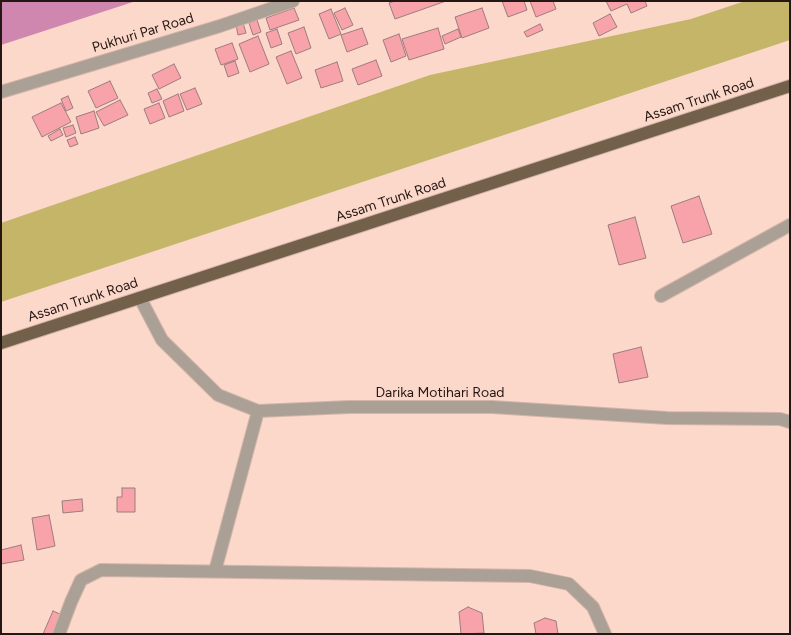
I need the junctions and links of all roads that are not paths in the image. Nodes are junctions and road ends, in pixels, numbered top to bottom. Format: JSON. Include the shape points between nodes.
{"nodes":[{"id":1,"x":293,"y":1,"type":"edge"},
{"id":2,"x":790,"y":86,"type":"edge"},
{"id":3,"x":1,"y":92,"type":"edge"},
{"id":4,"x":790,"y":225,"type":"edge"},
{"id":5,"x":661,"y":296,"type":"dead end"},
{"id":6,"x":140,"y":298,"type":"junction"},
{"id":7,"x":1,"y":343,"type":"edge"},
{"id":8,"x":256,"y":417,"type":"junction"},
{"id":9,"x":790,"y":422,"type":"edge"},
{"id":10,"x":215,"y":572,"type":"junction"},
{"id":11,"x":59,"y":634,"type":"edge"},
{"id":12,"x":605,"y":634,"type":"edge"}],
"edges":[{"from":1,"to":3,"type":"street","name":"Pukhuri Par Road","via":[[220,26]]},
{"from":2,"to":6,"type":"highway","name":"Assam Trunk Road"},
{"from":4,"to":5,"type":"street"},
{"from":6,"to":7,"type":"highway","name":"Assam Trunk Road"},
{"from":6,"to":8,"type":"street","name":"Darika Motihari Road","via":[[162,340],[218,395]]},
{"from":8,"to":9,"type":"street","name":"Darika Motihari Road","via":[[349,407],[492,407],[667,418],[780,419]]},
{"from":8,"to":10,"type":"street"},
{"from":10,"to":11,"type":"street","via":[[101,570],[81,580]]},
{"from":10,"to":12,"type":"street","via":[[530,576],[569,584],[593,607]]}]}
